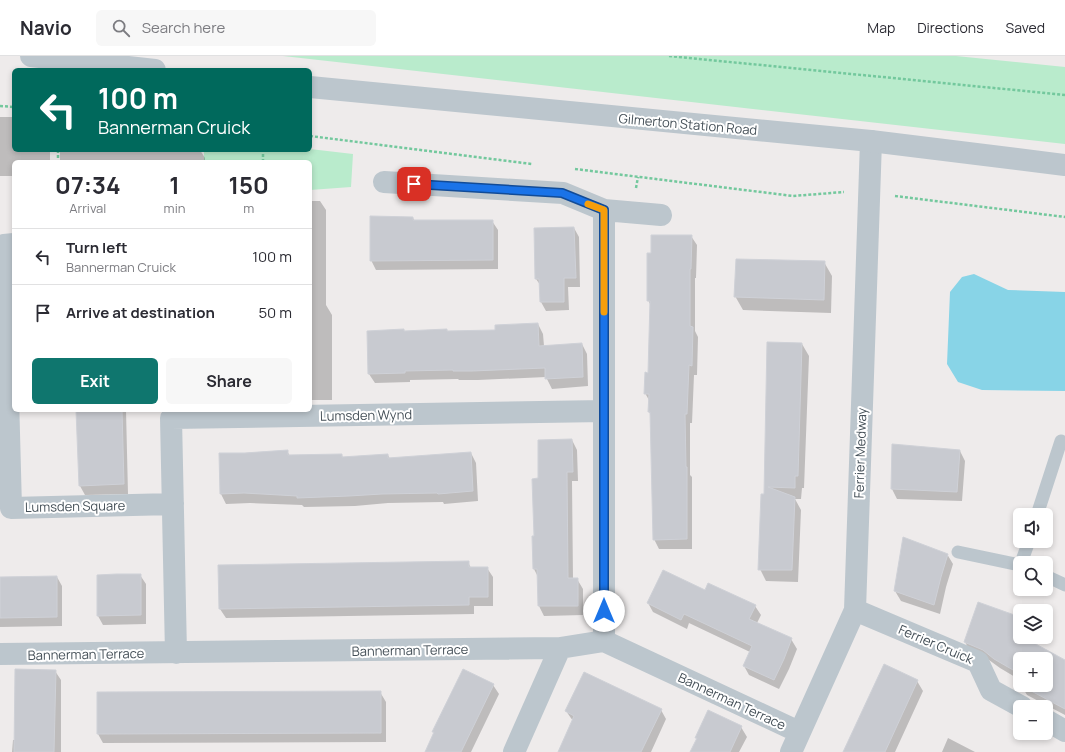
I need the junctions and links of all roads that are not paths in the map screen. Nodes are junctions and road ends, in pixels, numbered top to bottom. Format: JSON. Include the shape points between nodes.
{"nodes":[{"id":1,"x":30,"y":56,"type":"edge"},
{"id":2,"x":137,"y":68,"type":"edge"},
{"id":3,"x":312,"y":87,"type":"edge"},
{"id":4,"x":871,"y":141,"type":"junction"},
{"id":5,"x":1065,"y":165,"type":"edge"},
{"id":6,"x":384,"y":182,"type":"dead end"},
{"id":7,"x":604,"y":210,"type":"junction"},
{"id":8,"x":661,"y":215,"type":"dead end"},
{"id":9,"x":12,"y":244,"type":"edge"},
{"id":10,"x":604,"y":410,"type":"junction"},
{"id":11,"x":238,"y":413,"type":"edge"},
{"id":12,"x":1061,"y":441,"type":"dead end"},
{"id":13,"x":173,"y":504,"type":"junction"},
{"id":14,"x":1039,"y":508,"type":"edge"},
{"id":15,"x":958,"y":552,"type":"dead end"},
{"id":16,"x":1013,"y":562,"type":"edge"},
{"id":17,"x":1053,"y":579,"type":"edge"},
{"id":18,"x":1065,"y":585,"type":"edge"},
{"id":19,"x":855,"y":610,"type":"junction"},
{"id":20,"x":604,"y":642,"type":"junction"},
{"id":21,"x":560,"y":648,"type":"junction"},
{"id":22,"x":176,"y":653,"type":"junction"},
{"id":23,"x":0,"y":654,"type":"edge"},
{"id":24,"x":1013,"y":702,"type":"edge"},
{"id":25,"x":1053,"y":724,"type":"edge"},
{"id":26,"x":1065,"y":731,"type":"edge"},
{"id":27,"x":799,"y":732,"type":"junction"},
{"id":28,"x":514,"y":752,"type":"edge"},
{"id":29,"x":791,"y":752,"type":"edge"}],
"edges":[{"from":1,"to":2,"type":"street"},
{"from":3,"to":4,"type":"street","name":"Gilmerton Station Road"},
{"from":4,"to":5,"type":"street","name":"Gilmerton Station Road"},
{"from":4,"to":19,"type":"street","name":"Ferrier Medway"},
{"from":6,"to":7,"type":"street","via":[[562,193]]},
{"from":7,"to":8,"type":"street"},
{"from":7,"to":10,"type":"street"},
{"from":9,"to":13,"type":"street","name":"Lumsden Square","via":[[4,245],[11,508]]},
{"from":10,"to":11,"type":"street","name":"Lumsden Wynd"},
{"from":10,"to":20,"type":"street"},
{"from":11,"to":13,"type":"street","name":"Lumsden Wynd","via":[[171,418]]},
{"from":12,"to":14,"type":"lane"},
{"from":13,"to":22,"type":"street","name":"Lumsden Wynd"},
{"from":15,"to":16,"type":"lane"},
{"from":17,"to":18,"type":"lane"},
{"from":19,"to":24,"type":"street","name":"Ferrier Cruick","via":[[978,662],[991,690]]},
{"from":19,"to":27,"type":"street","name":"Ferrier Medway"},
{"from":20,"to":21,"type":"street","name":"Bannerman Terrace"},
{"from":20,"to":27,"type":"street","name":"Bannerman Terrace"},
{"from":21,"to":22,"type":"street","name":"Bannerman Terrace"},
{"from":21,"to":28,"type":"street"},
{"from":22,"to":23,"type":"street","name":"Bannerman Terrace"},
{"from":25,"to":26,"type":"street"},
{"from":27,"to":29,"type":"street","name":"Ferrier Medway"}]}
